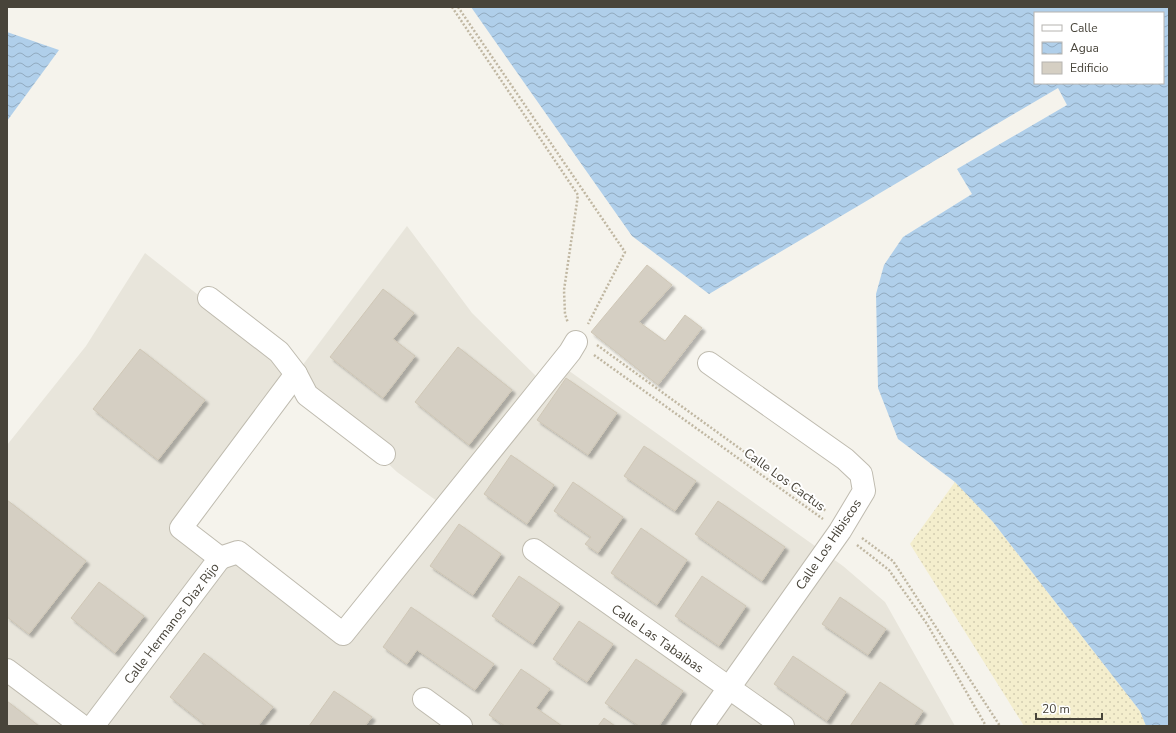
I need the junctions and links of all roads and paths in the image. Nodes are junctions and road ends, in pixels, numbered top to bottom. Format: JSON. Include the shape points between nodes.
{"nodes":[{"id":1,"x":452,"y":7,"type":"edge"},
{"id":2,"x":458,"y":7,"type":"edge"},
{"id":3,"x":209,"y":298,"type":"dead end"},
{"id":4,"x":586,"y":338,"type":"junction"},
{"id":5,"x":709,"y":363,"type":"dead end"},
{"id":6,"x":296,"y":374,"type":"junction"},
{"id":7,"x":384,"y":454,"type":"dead end"},
{"id":8,"x":842,"y":528,"type":"junction"},
{"id":9,"x":534,"y":550,"type":"dead end"},
{"id":10,"x":220,"y":558,"type":"junction"},
{"id":11,"x":7,"y":670,"type":"edge"},
{"id":12,"x":729,"y":688,"type":"junction"},
{"id":13,"x":424,"y":699,"type":"dead end"},
{"id":14,"x":82,"y":726,"type":"edge"},
{"id":15,"x":93,"y":726,"type":"edge"},
{"id":16,"x":461,"y":726,"type":"edge"},
{"id":17,"x":702,"y":726,"type":"edge"},
{"id":18,"x":783,"y":726,"type":"edge"},
{"id":19,"x":986,"y":726,"type":"edge"},
{"id":20,"x":1000,"y":726,"type":"edge"}],
"edges":[{"from":1,"to":4,"type":"path","via":[[578,195],[564,290],[565,314]]},
{"from":2,"to":4,"type":"path","via":[[625,252]]},
{"from":3,"to":6,"type":"street","via":[[279,352]]},
{"from":4,"to":8,"type":"path"},
{"from":4,"to":8,"type":"path","name":"Calle Los Cactus","via":[[730,450]]},
{"from":4,"to":10,"type":"street","via":[[570,352],[343,634],[238,552]]},
{"from":5,"to":8,"type":"street","name":"Calle Los Hibiscos","via":[[845,459],[861,474],[864,491]]},
{"from":6,"to":7,"type":"street","via":[[307,395]]},
{"from":6,"to":10,"type":"street","name":"Calle Hermanos Diaz Rijo","via":[[181,528]]},
{"from":8,"to":12,"type":"street","name":"Calle Los Hibiscos"},
{"from":8,"to":19,"type":"path","name":"Calle Los Cactus","via":[[889,570],[928,624]]},
{"from":8,"to":20,"type":"path","via":[[894,561]]},
{"from":9,"to":12,"type":"street","name":"Calle Las Tabaibas"},
{"from":10,"to":15,"type":"street","name":"Calle Hermanos Diaz Rijo"},
{"from":11,"to":14,"type":"street"},
{"from":12,"to":17,"type":"street","name":"Calle Los Hibiscos"},
{"from":12,"to":18,"type":"street","name":"Calle Las Tabaibas"},
{"from":13,"to":16,"type":"street"}]}
